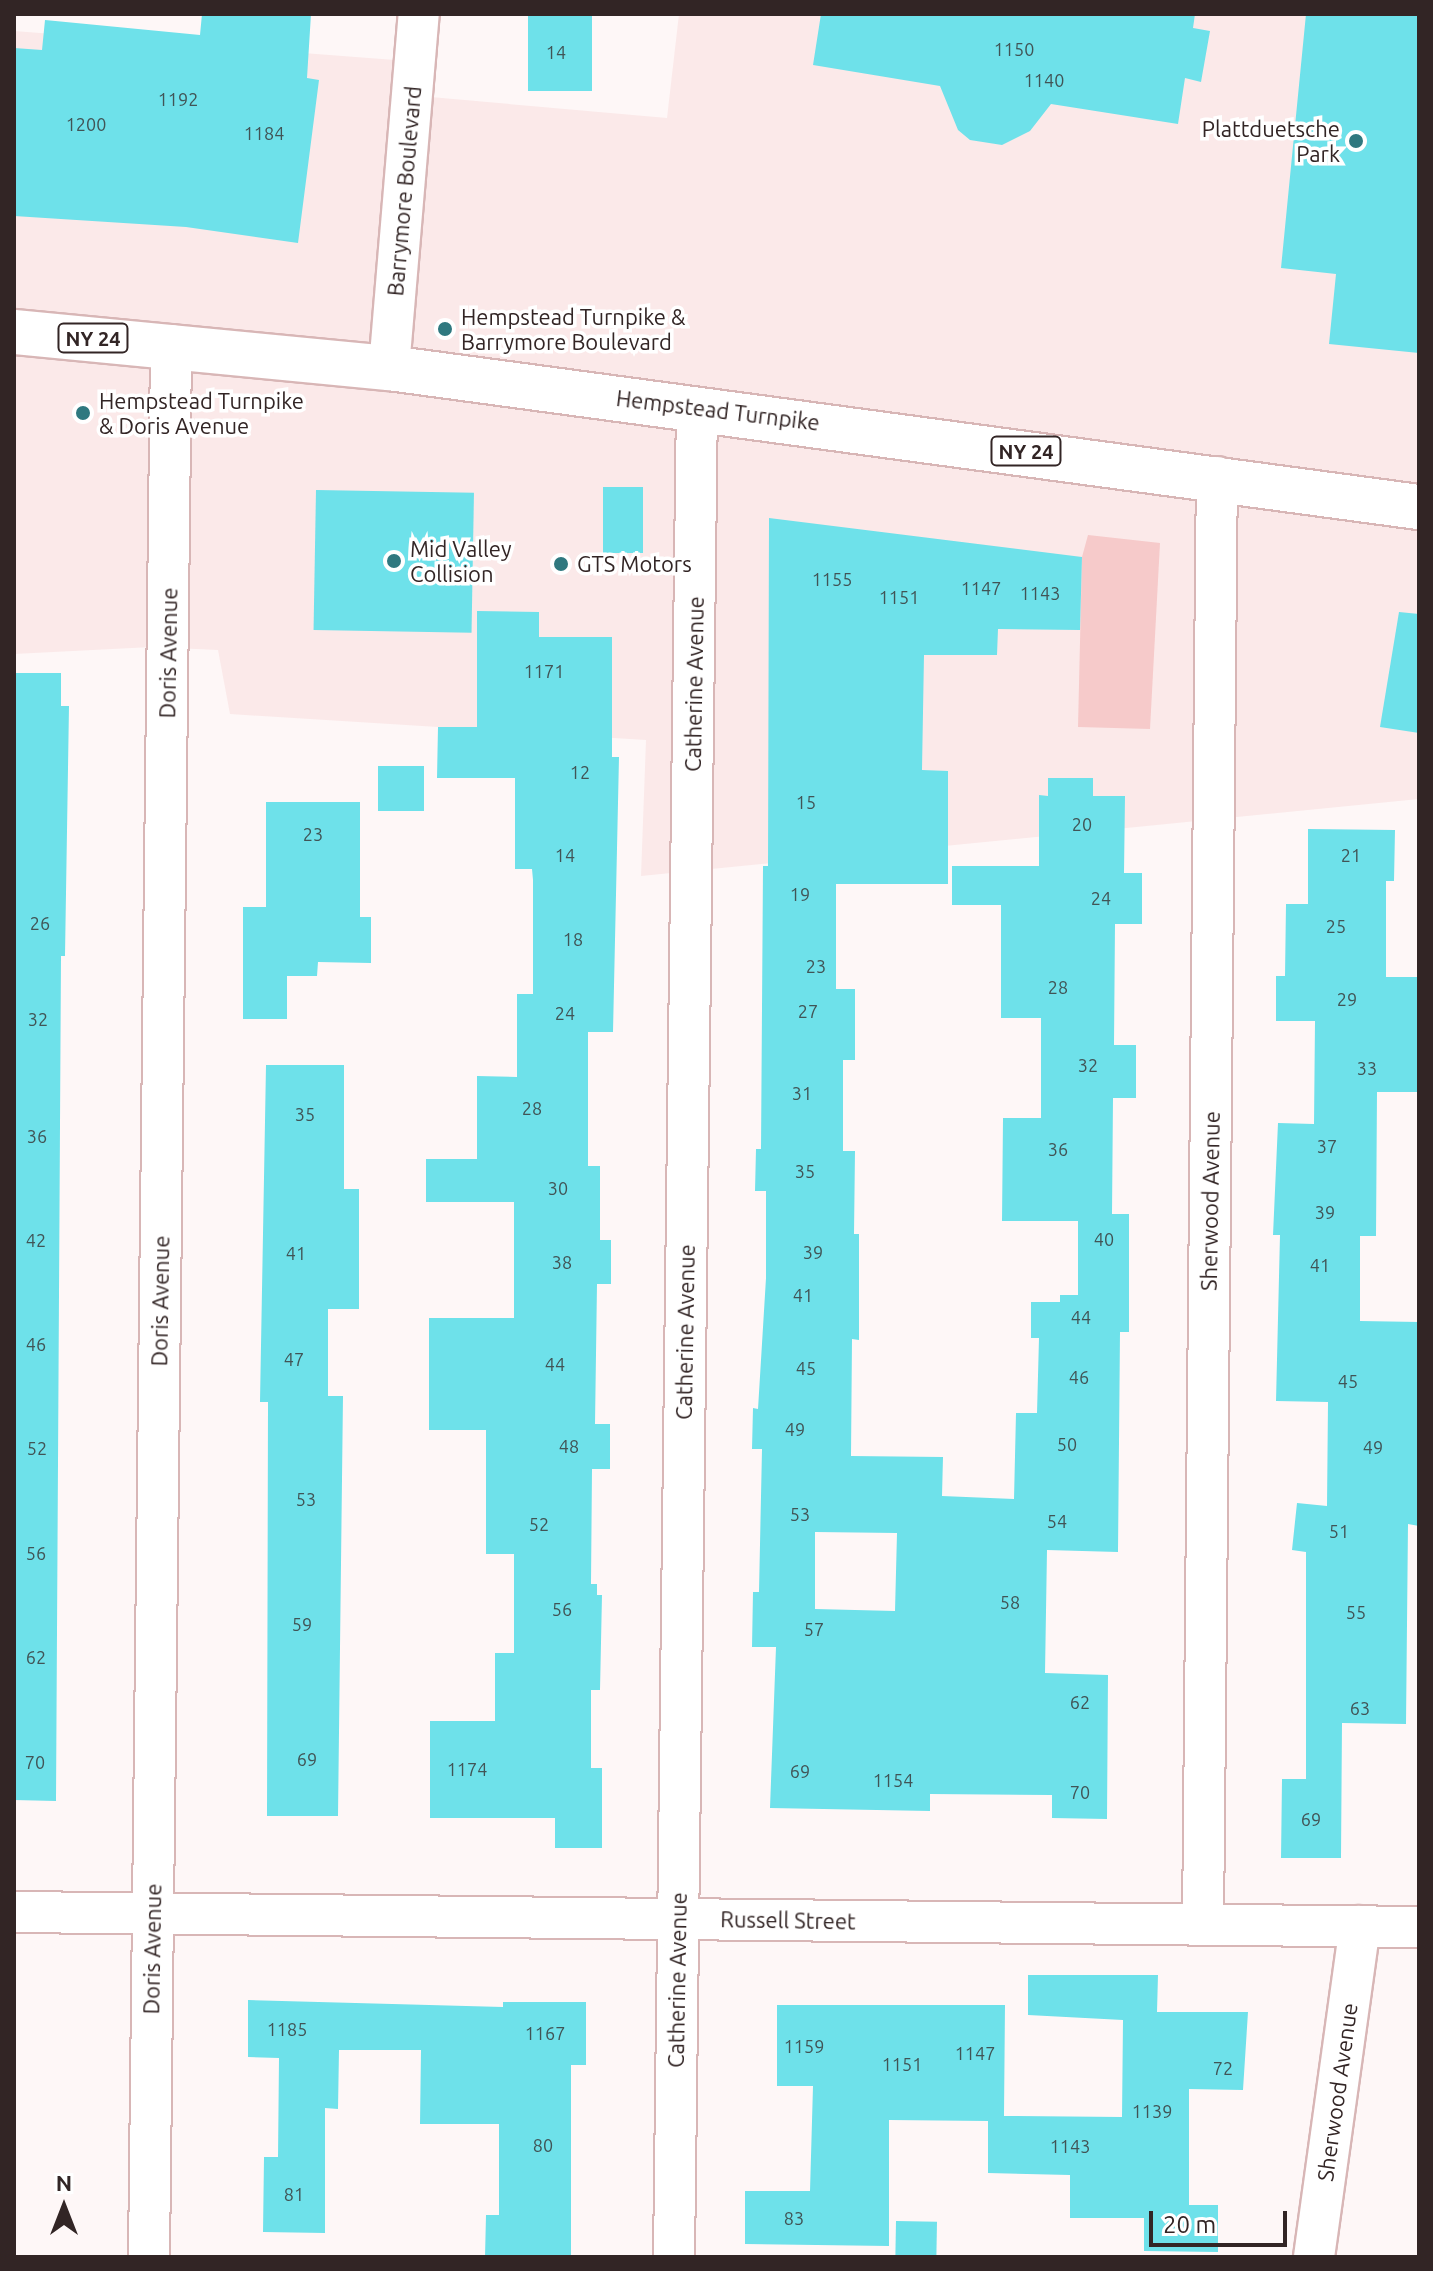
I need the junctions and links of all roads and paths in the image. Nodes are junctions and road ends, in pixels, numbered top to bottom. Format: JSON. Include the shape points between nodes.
{"nodes":[{"id":1,"x":419,"y":14,"type":"edge"},
{"id":2,"x":14,"y":332,"type":"edge"},
{"id":3,"x":171,"y":345,"type":"junction"},
{"id":4,"x":389,"y":368,"type":"junction"},
{"id":5,"x":697,"y":408,"type":"junction"},
{"id":6,"x":1217,"y":477,"type":"junction"},
{"id":7,"x":1419,"y":507,"type":"edge"},
{"id":8,"x":14,"y":1912,"type":"edge"},
{"id":9,"x":153,"y":1913,"type":"junction"},
{"id":10,"x":677,"y":1918,"type":"junction"},
{"id":11,"x":1203,"y":1925,"type":"junction"},
{"id":12,"x":1360,"y":1926,"type":"junction"},
{"id":13,"x":1419,"y":1927,"type":"edge"},
{"id":14,"x":149,"y":2257,"type":"edge"},
{"id":15,"x":674,"y":2257,"type":"edge"},
{"id":16,"x":1314,"y":2257,"type":"edge"}],
"edges":[{"from":1,"to":4,"type":"street","name":"Barrymore Boulevard"},
{"from":2,"to":3,"type":"main road","name":"Hempstead Turnpike","number":"NY 24"},
{"from":3,"to":4,"type":"main road","name":"Hempstead Turnpike","number":"NY 24"},
{"from":3,"to":9,"type":"street","name":"Doris Avenue"},
{"from":4,"to":5,"type":"main road","name":"Hempstead Turnpike","number":"NY 24"},
{"from":5,"to":6,"type":"main road","name":"Hempstead Turnpike","number":"NY 24"},
{"from":5,"to":10,"type":"street","name":"Catherine Avenue"},
{"from":6,"to":7,"type":"main road","name":"Hempstead Turnpike","number":"NY 24"},
{"from":6,"to":11,"type":"street","name":"Sherwood Avenue"},
{"from":8,"to":9,"type":"street","name":"Russell Street"},
{"from":9,"to":10,"type":"street","name":"Russell Street"},
{"from":9,"to":14,"type":"street","name":"Doris Avenue"},
{"from":10,"to":11,"type":"street","name":"Russell Street"},
{"from":10,"to":15,"type":"street","name":"Catherine Avenue"},
{"from":11,"to":12,"type":"street","name":"Russell Street"},
{"from":12,"to":13,"type":"street","name":"Russell Street"},
{"from":12,"to":16,"type":"street","name":"Sherwood Avenue"}]}
